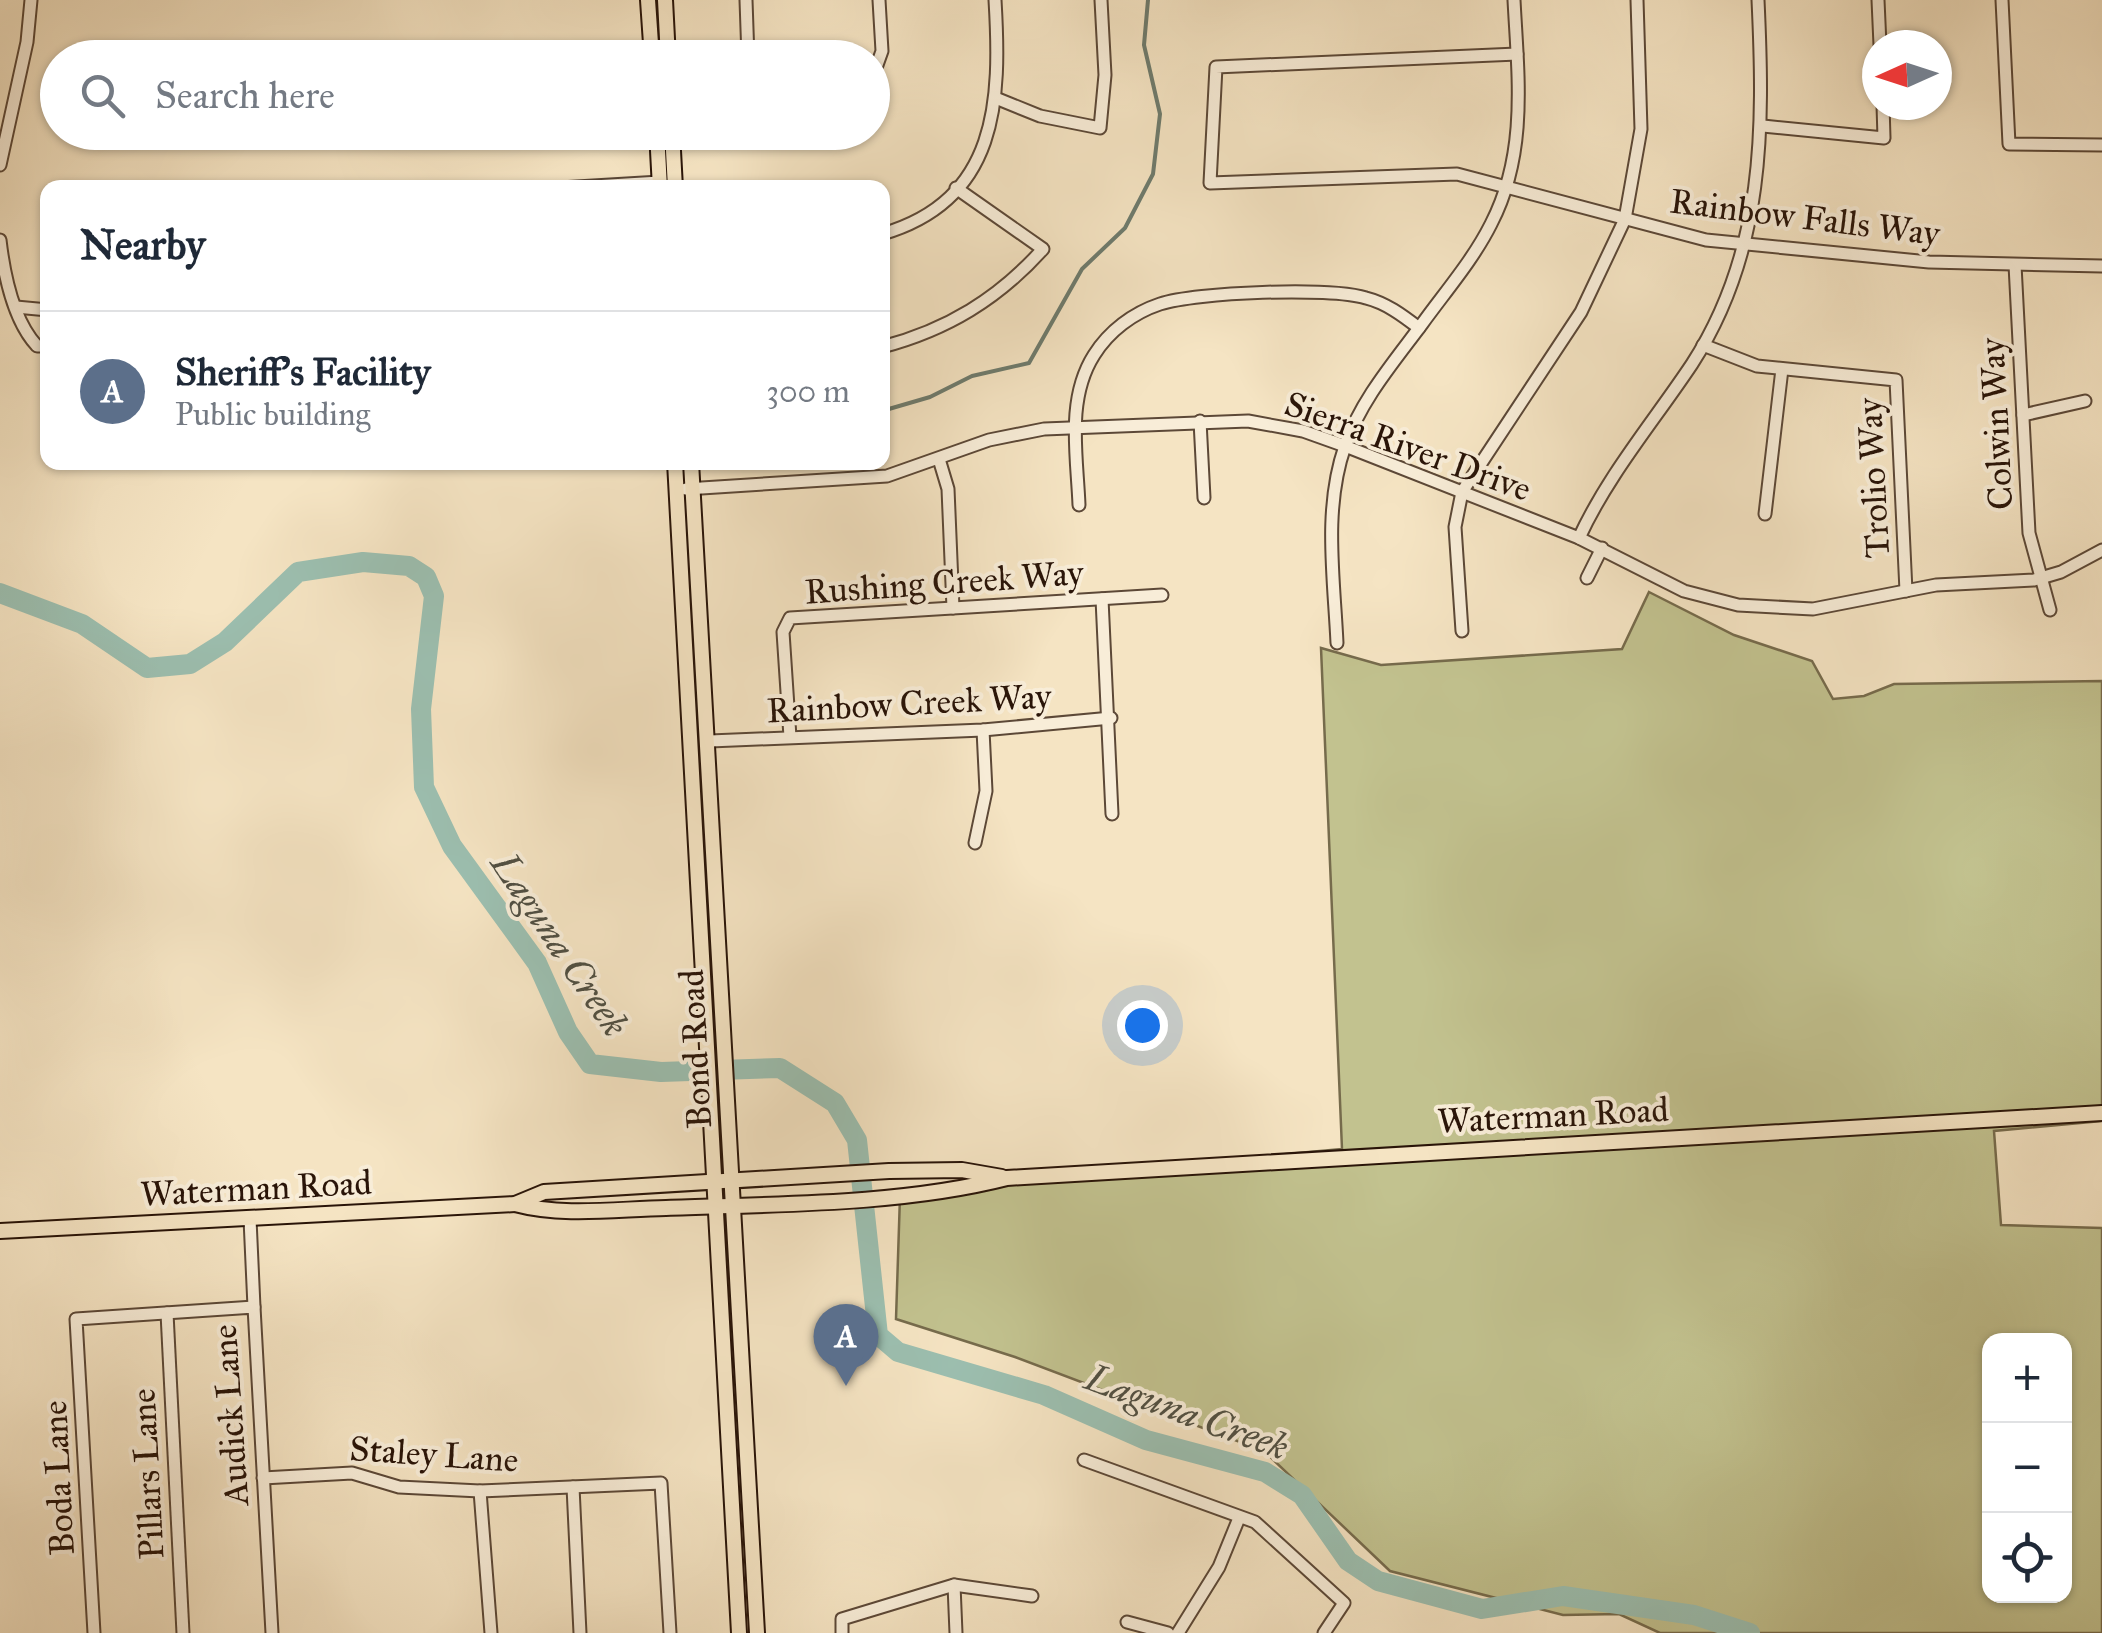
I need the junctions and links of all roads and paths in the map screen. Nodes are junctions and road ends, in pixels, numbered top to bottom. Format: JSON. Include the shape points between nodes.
{"nodes":[{"id":1,"x":30,"y":0,"type":"edge"},
{"id":2,"x":648,"y":0,"type":"edge"},
{"id":3,"x":665,"y":0,"type":"edge"},
{"id":4,"x":746,"y":0,"type":"edge"},
{"id":5,"x":879,"y":0,"type":"edge"},
{"id":6,"x":996,"y":0,"type":"edge"},
{"id":7,"x":1101,"y":0,"type":"edge"},
{"id":8,"x":1514,"y":0,"type":"edge"},
{"id":9,"x":1637,"y":0,"type":"edge"},
{"id":10,"x":1758,"y":0,"type":"edge"},
{"id":11,"x":1878,"y":0,"type":"edge"},
{"id":12,"x":2002,"y":0,"type":"edge"},
{"id":13,"x":1879,"y":30,"type":"edge"},
{"id":14,"x":651,"y":40,"type":"edge"},
{"id":15,"x":667,"y":40,"type":"edge"},
{"id":16,"x":747,"y":40,"type":"edge"},
{"id":17,"x":881,"y":40,"type":"edge"},
{"id":18,"x":1517,"y":54,"type":"junction"},
{"id":19,"x":998,"y":99,"type":"junction"},
{"id":20,"x":1883,"y":120,"type":"edge"},
{"id":21,"x":1763,"y":126,"type":"junction"},
{"id":22,"x":2102,"y":145,"type":"edge"},
{"id":23,"x":658,"y":150,"type":"edge"},
{"id":24,"x":673,"y":150,"type":"edge"},
{"id":25,"x":0,"y":166,"type":"edge"},
{"id":26,"x":663,"y":180,"type":"edge"},
{"id":27,"x":675,"y":180,"type":"edge"},
{"id":28,"x":1507,"y":185,"type":"junction"},
{"id":29,"x":956,"y":188,"type":"junction"},
{"id":30,"x":1625,"y":219,"type":"junction"},
{"id":31,"x":890,"y":230,"type":"edge"},
{"id":32,"x":0,"y":240,"type":"edge"},
{"id":33,"x":1742,"y":244,"type":"junction"},
{"id":34,"x":2015,"y":265,"type":"junction"},
{"id":35,"x":2102,"y":266,"type":"edge"},
{"id":36,"x":16,"y":307,"type":"junction"},
{"id":37,"x":40,"y":309,"type":"edge"},
{"id":38,"x":1419,"y":328,"type":"junction"},
{"id":39,"x":40,"y":343,"type":"edge"},
{"id":40,"x":890,"y":345,"type":"edge"},
{"id":41,"x":1703,"y":345,"type":"junction"},
{"id":42,"x":1782,"y":369,"type":"junction"},
{"id":43,"x":2085,"y":401,"type":"dead end"},
{"id":44,"x":2023,"y":415,"type":"junction"},
{"id":45,"x":1200,"y":421,"type":"junction"},
{"id":46,"x":1076,"y":426,"type":"junction"},
{"id":47,"x":1345,"y":446,"type":"junction"},
{"id":48,"x":939,"y":459,"type":"junction"},
{"id":49,"x":675,"y":470,"type":"edge"},
{"id":50,"x":692,"y":470,"type":"edge"},
{"id":51,"x":693,"y":489,"type":"junction"},
{"id":52,"x":676,"y":490,"type":"junction"},
{"id":53,"x":1462,"y":492,"type":"junction"},
{"id":54,"x":1204,"y":498,"type":"dead end"},
{"id":55,"x":1079,"y":505,"type":"dead end"},
{"id":56,"x":1766,"y":514,"type":"dead end"},
{"id":57,"x":1579,"y":538,"type":"junction"},
{"id":58,"x":1602,"y":548,"type":"junction"},
{"id":59,"x":2102,"y":550,"type":"edge"},
{"id":60,"x":1587,"y":578,"type":"dead end"},
{"id":61,"x":2040,"y":578,"type":"junction"},
{"id":62,"x":1906,"y":591,"type":"junction"},
{"id":63,"x":1162,"y":595,"type":"dead end"},
{"id":64,"x":1102,"y":599,"type":"junction"},
{"id":65,"x":953,"y":608,"type":"junction"},
{"id":66,"x":2050,"y":610,"type":"dead end"},
{"id":67,"x":684,"y":618,"type":"junction"},
{"id":68,"x":1462,"y":632,"type":"dead end"},
{"id":69,"x":1337,"y":642,"type":"dead end"},
{"id":70,"x":1111,"y":718,"type":"junction"},
{"id":71,"x":983,"y":730,"type":"junction"},
{"id":72,"x":790,"y":737,"type":"junction"},
{"id":73,"x":710,"y":742,"type":"junction"},
{"id":74,"x":1112,"y":814,"type":"dead end"},
{"id":75,"x":975,"y":843,"type":"dead end"},
{"id":76,"x":2102,"y":1113,"type":"edge"},
{"id":77,"x":1007,"y":1178,"type":"junction"},
{"id":78,"x":730,"y":1182,"type":"junction"},
{"id":79,"x":713,"y":1183,"type":"junction"},
{"id":80,"x":515,"y":1204,"type":"junction"},
{"id":81,"x":732,"y":1205,"type":"junction"},
{"id":82,"x":715,"y":1206,"type":"junction"},
{"id":83,"x":250,"y":1219,"type":"junction"},
{"id":84,"x":0,"y":1230,"type":"edge"},
{"id":85,"x":254,"y":1306,"type":"junction"},
{"id":86,"x":166,"y":1313,"type":"junction"},
{"id":87,"x":76,"y":1319,"type":"joint"},
{"id":88,"x":1084,"y":1460,"type":"dead end"},
{"id":89,"x":264,"y":1478,"type":"junction"},
{"id":90,"x":573,"y":1487,"type":"junction"},
{"id":91,"x":480,"y":1491,"type":"junction"},
{"id":92,"x":1239,"y":1518,"type":"junction"},
{"id":93,"x":954,"y":1585,"type":"junction"},
{"id":94,"x":1032,"y":1596,"type":"dead end"},
{"id":95,"x":1127,"y":1622,"type":"dead end"},
{"id":96,"x":94,"y":1633,"type":"edge"},
{"id":97,"x":183,"y":1633,"type":"edge"},
{"id":98,"x":272,"y":1633,"type":"edge"},
{"id":99,"x":491,"y":1633,"type":"edge"},
{"id":100,"x":580,"y":1633,"type":"edge"},
{"id":101,"x":670,"y":1633,"type":"edge"},
{"id":102,"x":740,"y":1633,"type":"edge"},
{"id":103,"x":757,"y":1633,"type":"edge"},
{"id":104,"x":842,"y":1633,"type":"edge"},
{"id":105,"x":956,"y":1633,"type":"edge"},
{"id":106,"x":1168,"y":1633,"type":"edge"},
{"id":107,"x":1178,"y":1633,"type":"edge"},
{"id":108,"x":1324,"y":1633,"type":"edge"}],
"edges":[{"from":1,"to":25,"type":"street","via":[[28,42]]},
{"from":2,"to":14,"type":"main road"},
{"from":3,"to":15,"type":"main road"},
{"from":4,"to":16,"type":"street"},
{"from":5,"to":17,"type":"street"},
{"from":6,"to":19,"type":"street"},
{"from":7,"to":19,"type":"street","via":[[1100,128]]},
{"from":8,"to":18,"type":"street"},
{"from":9,"to":30,"type":"street","via":[[1641,129]]},
{"from":10,"to":21,"type":"street"},
{"from":11,"to":13,"type":"street"},
{"from":12,"to":22,"type":"street","via":[[2009,144]]},
{"from":18,"to":28,"type":"street","via":[[1518,125]]},
{"from":18,"to":28,"type":"street","name":"Rainbow Falls Way","via":[[1216,67],[1210,183],[1436,173]]},
{"from":19,"to":29,"type":"street","via":[[980,153]]},
{"from":20,"to":21,"type":"street","via":[[1884,138]]},
{"from":21,"to":33,"type":"street"},
{"from":23,"to":26,"type":"main road"},
{"from":24,"to":27,"type":"main road"},
{"from":28,"to":30,"type":"street","name":"Rainbow Falls Way"},
{"from":28,"to":38,"type":"street","via":[[1478,247]]},
{"from":29,"to":31,"type":"street","via":[[925,215]]},
{"from":29,"to":40,"type":"street","via":[[1043,250],[977,308]]},
{"from":30,"to":33,"type":"street","name":"Rainbow Falls Way"},
{"from":30,"to":53,"type":"street","via":[[1581,312]]},
{"from":32,"to":36,"type":"street"},
{"from":33,"to":34,"type":"street","name":"Rainbow Falls Way"},
{"from":33,"to":41,"type":"street"},
{"from":34,"to":35,"type":"street","name":"Rainbow Falls Way"},
{"from":34,"to":44,"type":"street","name":"Colwin Way"},
{"from":36,"to":37,"type":"street"},
{"from":36,"to":39,"type":"street"},
{"from":38,"to":46,"type":"street","via":[[1386,305],[1335,292],[1161,304],[1129,319],[1094,354],[1080,386]]},
{"from":38,"to":47,"type":"street","via":[[1364,404]]},
{"from":41,"to":42,"type":"street","name":"Trolio Way"},
{"from":41,"to":57,"type":"street"},
{"from":42,"to":56,"type":"street"},
{"from":42,"to":62,"type":"street","name":"Trolio Way","via":[[1896,380]]},
{"from":43,"to":44,"type":"street"},
{"from":44,"to":61,"type":"street","name":"Colwin Way","via":[[2029,534]]},
{"from":45,"to":46,"type":"street","name":"Sierra River Drive"},
{"from":45,"to":47,"type":"street","name":"Sierra River Drive","via":[[1276,424]]},
{"from":45,"to":54,"type":"street"},
{"from":46,"to":48,"type":"street","name":"Sierra River Drive","via":[[1016,433]]},
{"from":46,"to":55,"type":"street"},
{"from":47,"to":53,"type":"street","name":"Sierra River Drive"},
{"from":47,"to":69,"type":"street","via":[[1332,524]]},
{"from":48,"to":51,"type":"street","name":"Sierra River Drive","via":[[866,478]]},
{"from":48,"to":65,"type":"street","via":[[948,490]]},
{"from":49,"to":52,"type":"main road","name":"Bond Road"},
{"from":50,"to":51,"type":"main road","name":"Bond Road"},
{"from":51,"to":52,"type":"street","name":"Sierra River Drive"},
{"from":51,"to":73,"type":"main road","name":"Bond Road"},
{"from":52,"to":67,"type":"main road","name":"Bond Road"},
{"from":53,"to":57,"type":"street","name":"Sierra River Drive"},
{"from":53,"to":68,"type":"street","via":[[1455,527]]},
{"from":57,"to":58,"type":"street","name":"Sierra River Drive"},
{"from":58,"to":60,"type":"street"},
{"from":58,"to":62,"type":"street","name":"Sierra River Drive","via":[[1684,591],[1738,606],[1813,609]]},
{"from":59,"to":61,"type":"street","name":"Sierra River Drive"},
{"from":61,"to":62,"type":"street","name":"Sierra River Drive"},
{"from":61,"to":66,"type":"street","name":"Colwin Way"},
{"from":63,"to":64,"type":"street","name":"Rushing Creek Way"},
{"from":64,"to":65,"type":"street","name":"Rushing Creek Way"},
{"from":64,"to":70,"type":"street"},
{"from":65,"to":72,"type":"street","name":"Rushing Creek Way","via":[[790,618],[784,632]]},
{"from":67,"to":73,"type":"main road","via":[[694,644],[698,729]]},
{"from":67,"to":79,"type":"main road","name":"Bond Road"},
{"from":70,"to":71,"type":"street","name":"Rainbow Creek Way"},
{"from":70,"to":74,"type":"street"},
{"from":71,"to":72,"type":"street","name":"Rainbow Creek Way"},
{"from":71,"to":75,"type":"street","via":[[986,792]]},
{"from":72,"to":73,"type":"street","name":"Rainbow Creek Way"},
{"from":73,"to":78,"type":"main road","name":"Bond Road"},
{"from":76,"to":77,"type":"main road","name":"Waterman Road"},
{"from":77,"to":78,"type":"main road","name":"Waterman Road","via":[[962,1170]]},
{"from":77,"to":81,"type":"main road","name":"Waterman Road","via":[[952,1190]]},
{"from":78,"to":79,"type":"main road","name":"Waterman Road"},
{"from":78,"to":81,"type":"main road","name":"Bond Road"},
{"from":79,"to":80,"type":"main road","name":"Waterman Road","via":[[544,1192]]},
{"from":79,"to":82,"type":"main road","name":"Bond Road"},
{"from":80,"to":82,"type":"main road","name":"Waterman Road","via":[[545,1212]]},
{"from":80,"to":83,"type":"main road","name":"Waterman Road"},
{"from":81,"to":82,"type":"main road","name":"Waterman Road"},
{"from":81,"to":103,"type":"main road","name":"Bond Road"},
{"from":82,"to":102,"type":"main road","name":"Bond Road"},
{"from":83,"to":84,"type":"main road","name":"Waterman Road"},
{"from":83,"to":85,"type":"street"},
{"from":85,"to":86,"type":"street","name":"Audick Lane"},
{"from":85,"to":89,"type":"street","name":"Audick Lane"},
{"from":86,"to":87,"type":"street","name":"Audick Lane"},
{"from":86,"to":97,"type":"street","name":"Pillars Lane"},
{"from":87,"to":96,"type":"street","name":"Boda Lane"},
{"from":88,"to":92,"type":"street"},
{"from":89,"to":91,"type":"street","name":"Staley Lane","via":[[352,1473],[399,1487]]},
{"from":89,"to":98,"type":"street","name":"Audick Lane"},
{"from":90,"to":91,"type":"street","name":"Staley Lane"},
{"from":90,"to":100,"type":"street"},
{"from":90,"to":101,"type":"street","name":"Staley Lane","via":[[661,1483]]},
{"from":91,"to":99,"type":"street"},
{"from":92,"to":107,"type":"street"},
{"from":92,"to":108,"type":"street","via":[[1264,1528],[1344,1603]]},
{"from":93,"to":94,"type":"street"},
{"from":93,"to":104,"type":"street","via":[[842,1620]]},
{"from":93,"to":105,"type":"street"},
{"from":95,"to":106,"type":"street"}]}
